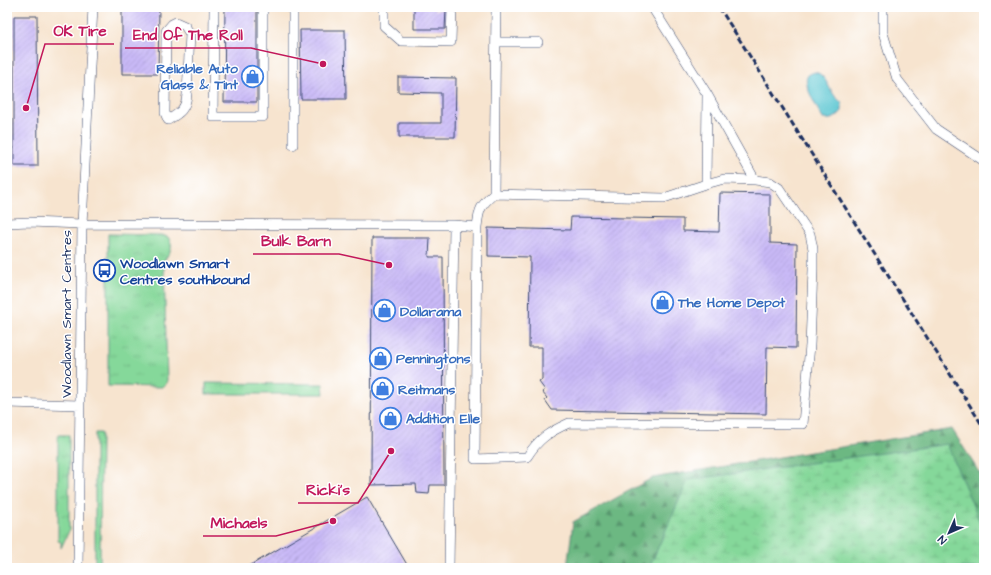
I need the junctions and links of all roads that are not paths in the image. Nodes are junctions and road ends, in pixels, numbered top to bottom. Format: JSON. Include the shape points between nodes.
{"nodes":[{"id":1,"x":93,"y":7,"type":"edge"},
{"id":2,"x":214,"y":7,"type":"edge"},
{"id":3,"x":264,"y":7,"type":"edge"},
{"id":4,"x":293,"y":7,"type":"edge"},
{"id":5,"x":384,"y":7,"type":"edge"},
{"id":6,"x":452,"y":7,"type":"edge"},
{"id":7,"x":496,"y":7,"type":"edge"},
{"id":8,"x":652,"y":7,"type":"edge"},
{"id":9,"x":883,"y":7,"type":"edge"},
{"id":10,"x":496,"y":42,"type":"junction"},
{"id":11,"x":538,"y":42,"type":"dead end"},
{"id":12,"x":707,"y":94,"type":"junction"},
{"id":13,"x":168,"y":120,"type":"joint"},
{"id":14,"x":293,"y":145,"type":"dead end"},
{"id":15,"x":984,"y":161,"type":"edge"},
{"id":16,"x":755,"y":180,"type":"junction"},
{"id":17,"x":706,"y":184,"type":"junction"},
{"id":18,"x":494,"y":194,"type":"junction"},
{"id":19,"x":7,"y":223,"type":"edge"},
{"id":20,"x":82,"y":224,"type":"junction"},
{"id":21,"x":454,"y":226,"type":"junction"},
{"id":22,"x":477,"y":227,"type":"junction"},
{"id":23,"x":7,"y":403,"type":"edge"},
{"id":24,"x":80,"y":405,"type":"junction"},
{"id":25,"x":78,"y":568,"type":"edge"},
{"id":26,"x":450,"y":568,"type":"edge"}],
"edges":[{"from":1,"to":20,"type":"lane"},
{"from":2,"to":3,"type":"lane","via":[[213,117],[263,117]]},
{"from":4,"to":14,"type":"lane"},
{"from":5,"to":6,"type":"lane","via":[[384,26],[401,41],[451,42]]},
{"from":7,"to":10,"type":"lane"},
{"from":8,"to":12,"type":"lane"},
{"from":9,"to":15,"type":"lane","via":[[883,33],[896,79],[936,129]]},
{"from":10,"to":11,"type":"lane"},
{"from":10,"to":18,"type":"lane"},
{"from":12,"to":16,"type":"lane"},
{"from":12,"to":17,"type":"lane"},
{"from":13,"to":13,"type":"lane","via":[[165,113],[166,31],[176,22],[185,26],[190,34],[188,94],[186,103],[179,113]]},
{"from":16,"to":17,"type":"lane","via":[[724,179]]},
{"from":16,"to":22,"type":"lane","via":[[770,182],[779,188],[810,234],[813,249],[810,345],[803,424],[569,423],[542,438],[527,457],[475,459]]},
{"from":17,"to":18,"type":"lane","via":[[664,198]]},
{"from":18,"to":22,"type":"lane","via":[[481,207]]},
{"from":19,"to":20,"type":"lane","name":"Woodlawn Smart Centres"},
{"from":20,"to":21,"type":"lane"},
{"from":20,"to":24,"type":"lane","name":"Woodlawn Smart Centres"},
{"from":21,"to":22,"type":"lane"},
{"from":21,"to":26,"type":"lane"},
{"from":23,"to":24,"type":"lane","name":"Woodlawn Smart Centres"},
{"from":24,"to":25,"type":"lane"}]}
